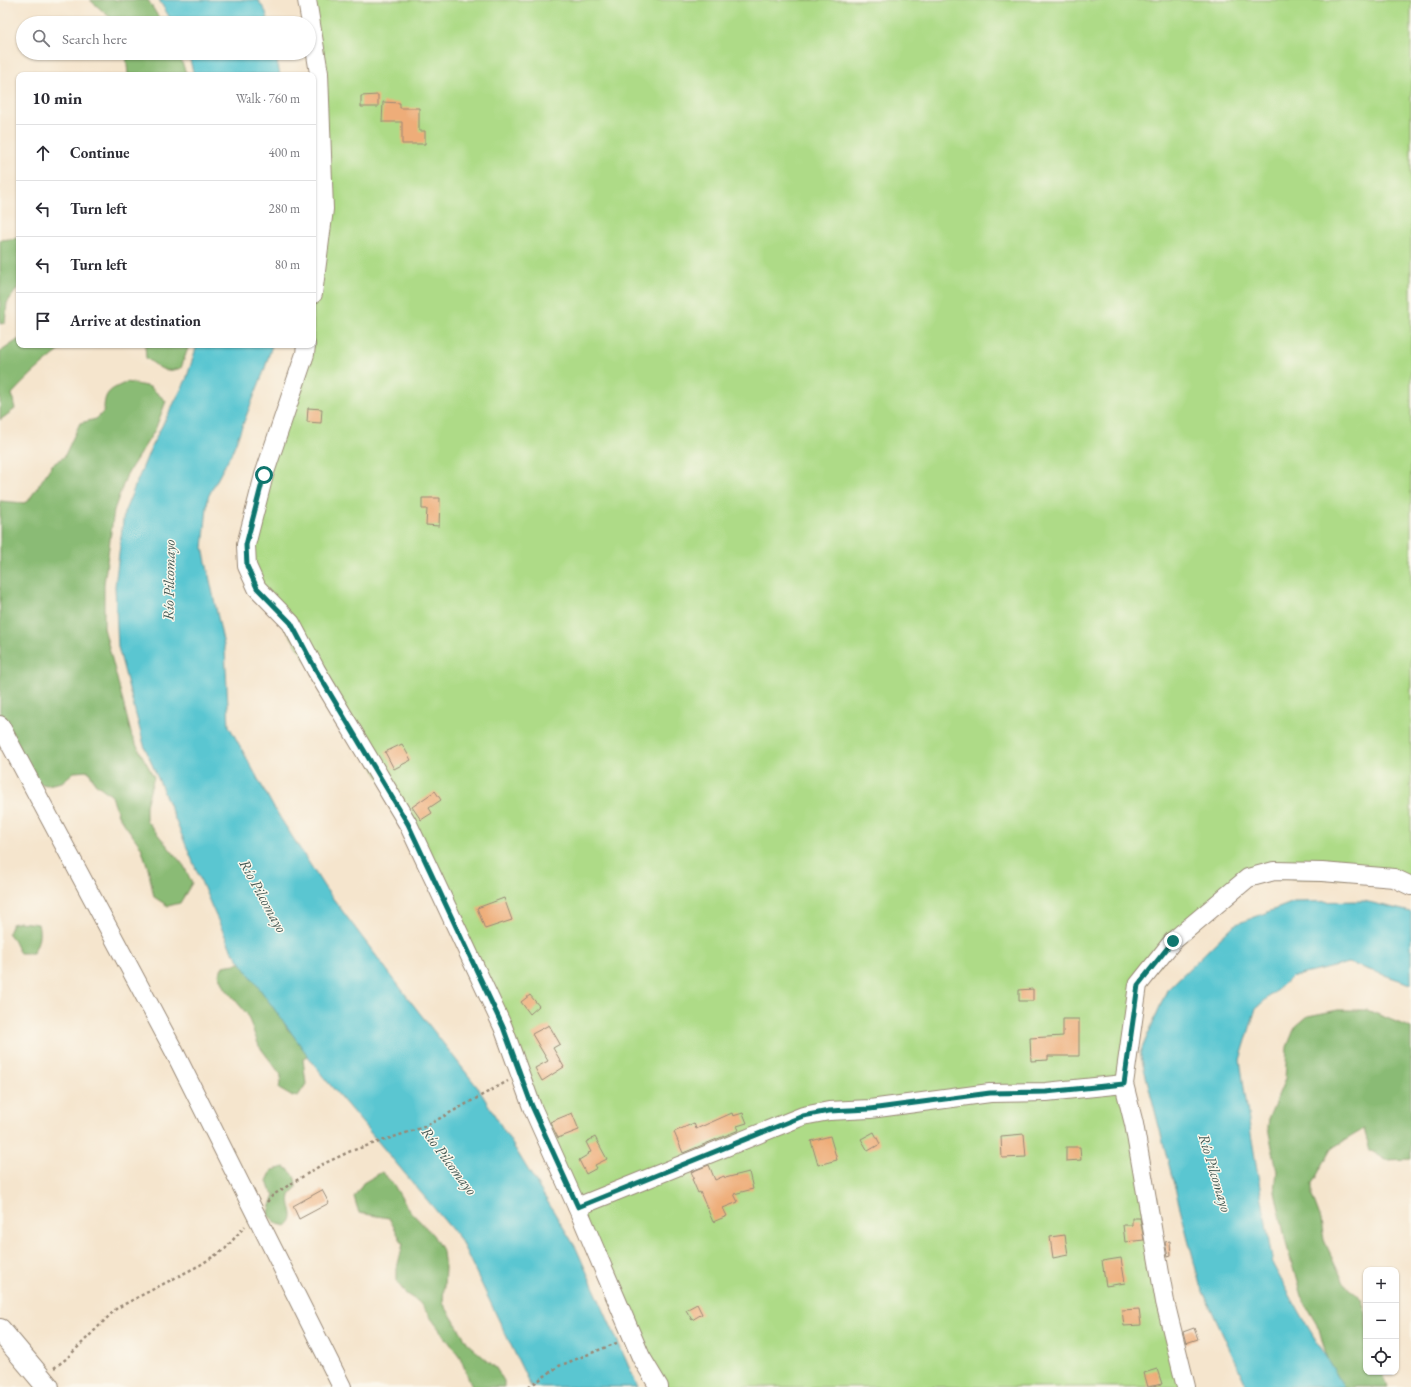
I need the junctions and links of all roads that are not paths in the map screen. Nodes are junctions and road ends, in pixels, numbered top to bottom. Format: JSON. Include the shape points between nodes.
{"nodes":[{"id":1,"x":308,"y":0,"type":"edge"},
{"id":2,"x":310,"y":16,"type":"edge"},
{"id":3,"x":316,"y":58,"type":"edge"},
{"id":4,"x":316,"y":271,"type":"edge"},
{"id":5,"x":306,"y":348,"type":"edge"},
{"id":6,"x":0,"y":725,"type":"edge"},
{"id":7,"x":1411,"y":886,"type":"edge"},
{"id":8,"x":1124,"y":1084,"type":"junction"},
{"id":9,"x":578,"y":1207,"type":"junction"},
{"id":10,"x":0,"y":1330,"type":"edge"},
{"id":11,"x":48,"y":1387,"type":"edge"},
{"id":12,"x":342,"y":1387,"type":"edge"},
{"id":13,"x":659,"y":1387,"type":"edge"},
{"id":14,"x":1186,"y":1387,"type":"edge"}],
"edges":[{"from":1,"to":2,"type":"street"},
{"from":3,"to":4,"type":"street","via":[[324,208]]},
{"from":5,"to":9,"type":"street","via":[[262,482],[246,545],[247,566],[257,588],[291,623],[316,670],[408,824],[503,1027],[532,1106]]},
{"from":6,"to":12,"type":"street","via":[[173,1049]]},
{"from":7,"to":8,"type":"street","via":[[1394,878],[1322,872],[1274,871],[1248,878],[1173,941],[1138,985]]},
{"from":8,"to":9,"type":"street","via":[[1046,1092],[990,1093],[803,1116]]},
{"from":8,"to":14,"type":"street","via":[[1135,1131],[1165,1302]]},
{"from":9,"to":13,"type":"street","via":[[641,1357]]},
{"from":10,"to":11,"type":"main road"}]}
